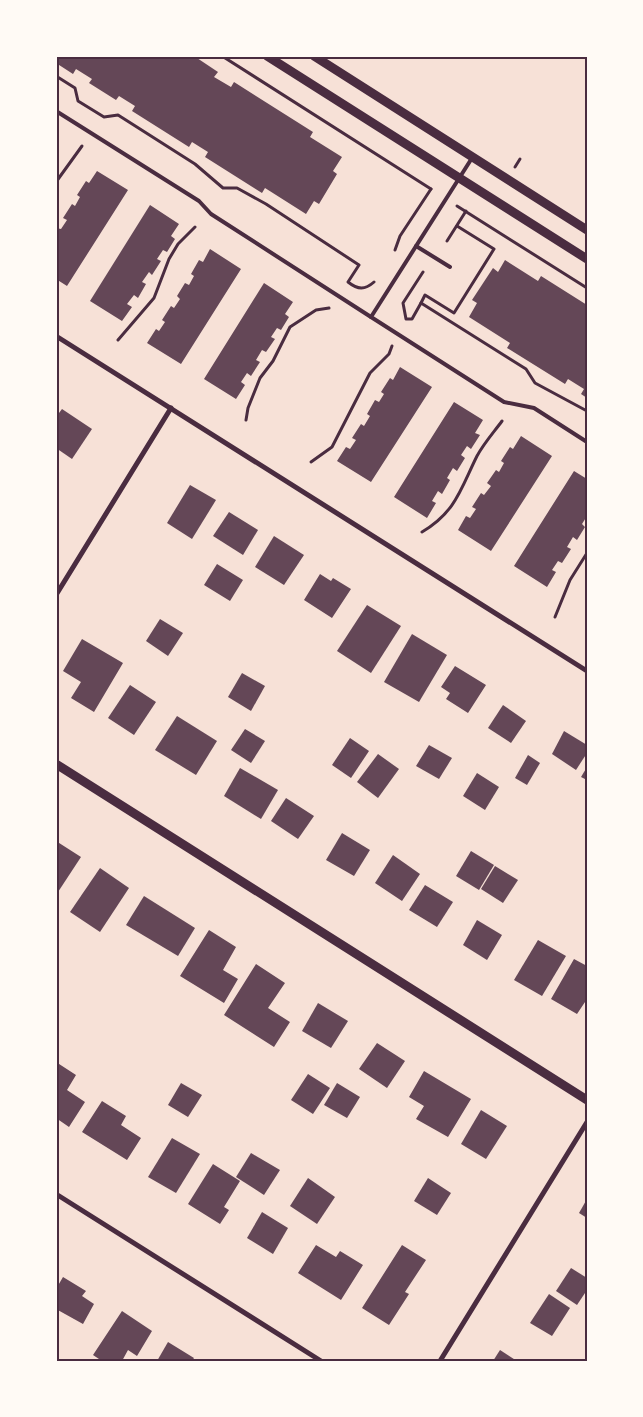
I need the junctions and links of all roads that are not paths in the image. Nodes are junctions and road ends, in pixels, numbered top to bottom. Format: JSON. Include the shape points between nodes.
{"nodes":[{"id":1,"x":268,"y":56,"type":"edge"},
{"id":2,"x":314,"y":56,"type":"edge"},
{"id":3,"x":56,"y":110,"type":"edge"},
{"id":4,"x":472,"y":158,"type":"junction"},
{"id":5,"x":459,"y":178,"type":"junction"},
{"id":6,"x":587,"y":230,"type":"edge"},
{"id":7,"x":416,"y":246,"type":"junction"},
{"id":8,"x":587,"y":259,"type":"edge"},
{"id":9,"x":450,"y":267,"type":"dead end"},
{"id":10,"x":371,"y":317,"type":"junction"},
{"id":11,"x":56,"y":336,"type":"edge"},
{"id":12,"x":171,"y":408,"type":"junction"},
{"id":13,"x":587,"y":442,"type":"edge"},
{"id":14,"x":56,"y":596,"type":"edge"},
{"id":15,"x":587,"y":671,"type":"edge"},
{"id":16,"x":56,"y":764,"type":"edge"},
{"id":17,"x":587,"y":1100,"type":"edge"},
{"id":18,"x":587,"y":1122,"type":"edge"},
{"id":19,"x":56,"y":1194,"type":"edge"},
{"id":20,"x":321,"y":1361,"type":"edge"},
{"id":21,"x":440,"y":1361,"type":"edge"}],
"edges":[{"from":1,"to":5,"type":"street"},
{"from":2,"to":4,"type":"street"},
{"from":3,"to":10,"type":"lane"},
{"from":4,"to":5,"type":"lane"},
{"from":4,"to":6,"type":"street"},
{"from":5,"to":7,"type":"lane"},
{"from":5,"to":8,"type":"street"},
{"from":7,"to":9,"type":"lane"},
{"from":7,"to":10,"type":"lane"},
{"from":10,"to":13,"type":"lane","via":[[504,402],[534,408]]},
{"from":11,"to":12,"type":"street"},
{"from":12,"to":14,"type":"street"},
{"from":12,"to":15,"type":"street"},
{"from":16,"to":17,"type":"street"},
{"from":18,"to":21,"type":"street"},
{"from":19,"to":20,"type":"street"}]}
